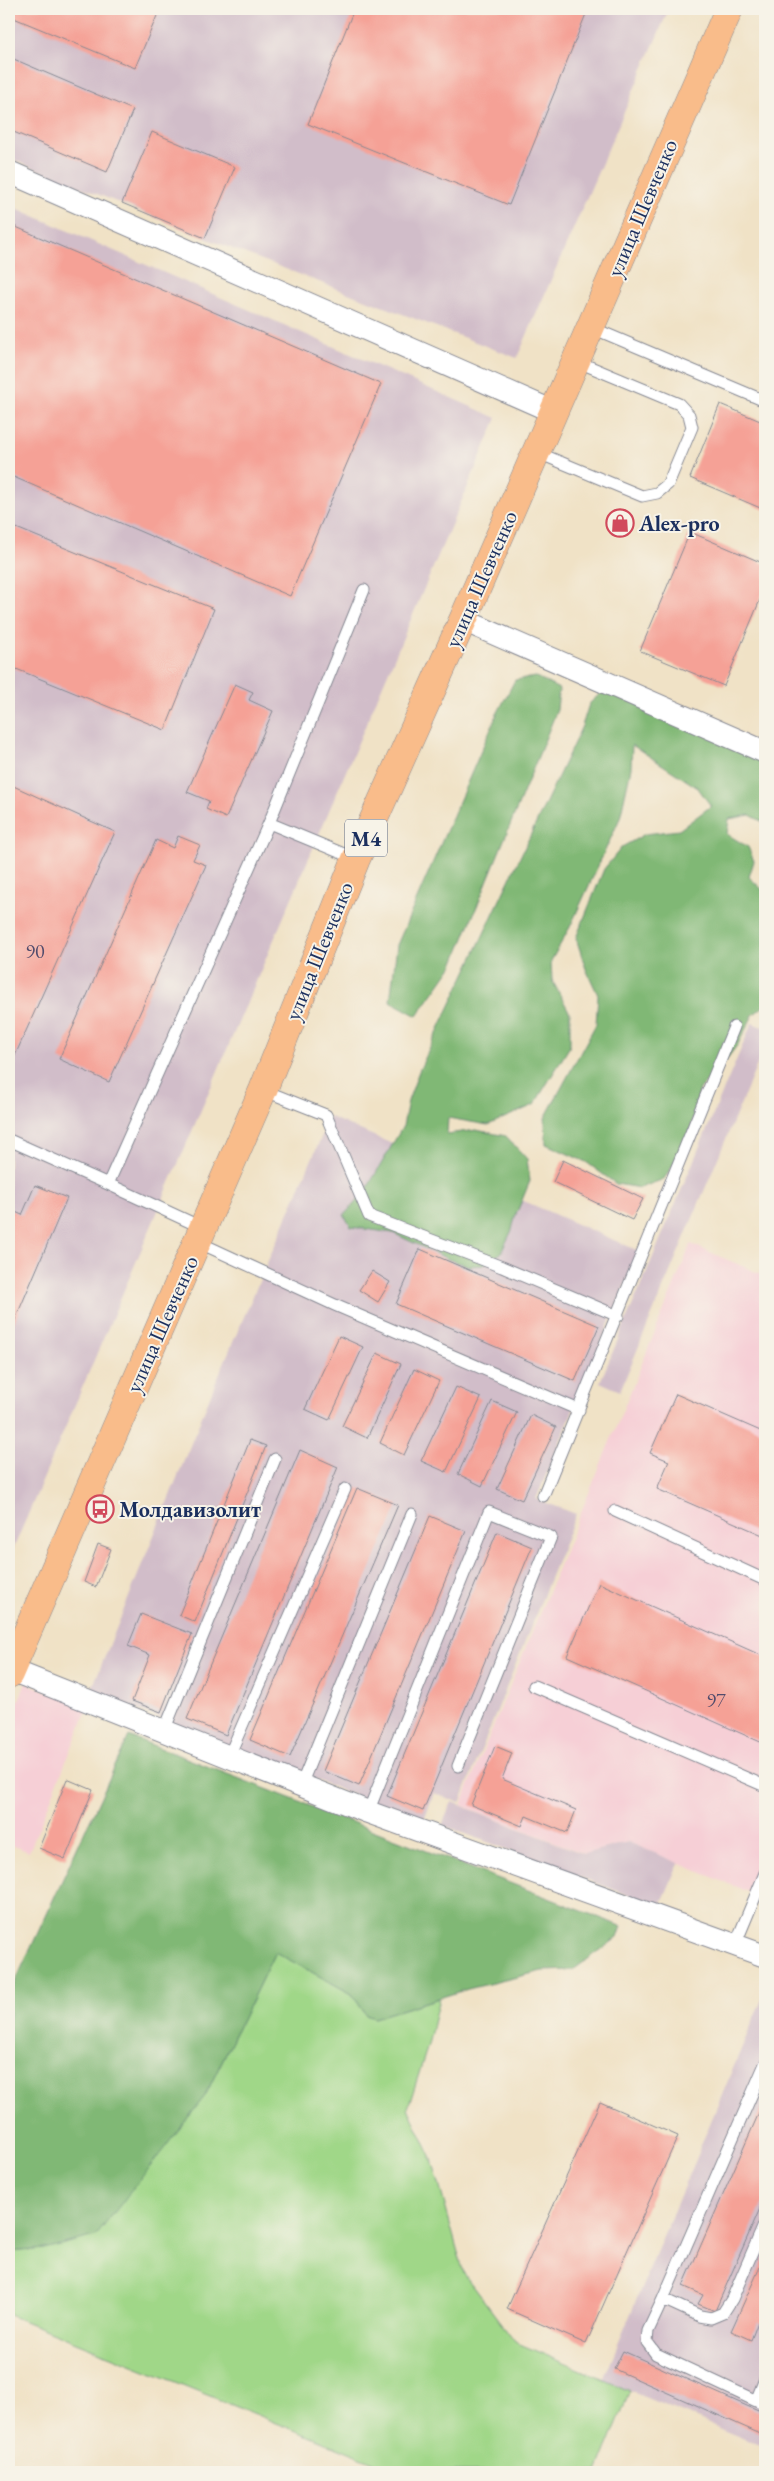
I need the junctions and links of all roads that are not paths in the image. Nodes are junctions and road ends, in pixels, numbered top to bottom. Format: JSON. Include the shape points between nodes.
{"nodes":[{"id":1,"x":729,"y":9,"type":"edge"},
{"id":2,"x":9,"y":172,"type":"edge"},
{"id":3,"x":590,"y":327,"type":"junction"},
{"id":4,"x":576,"y":361,"type":"junction"},
{"id":5,"x":765,"y":401,"type":"edge"},
{"id":6,"x":554,"y":412,"type":"junction"},
{"id":7,"x":536,"y":452,"type":"junction"},
{"id":8,"x":364,"y":590,"type":"dead end"},
{"id":9,"x":464,"y":620,"type":"junction"},
{"id":10,"x":765,"y":752,"type":"edge"},
{"id":11,"x":269,"y":823,"type":"junction"},
{"id":12,"x":356,"y":859,"type":"junction"},
{"id":13,"x":734,"y":1027,"type":"dead end"},
{"id":14,"x":262,"y":1090,"type":"junction"},
{"id":15,"x":9,"y":1140,"type":"edge"},
{"id":16,"x":108,"y":1184,"type":"junction"},
{"id":17,"x":201,"y":1235,"type":"junction"},
{"id":18,"x":618,"y":1316,"type":"junction"},
{"id":19,"x":579,"y":1410,"type":"junction"},
{"id":20,"x":275,"y":1459,"type":"dead end"},
{"id":21,"x":345,"y":1489,"type":"dead end"},
{"id":22,"x":543,"y":1496,"type":"dead end"},
{"id":23,"x":615,"y":1511,"type":"dead end"},
{"id":24,"x":412,"y":1514,"type":"dead end"},
{"id":25,"x":765,"y":1580,"type":"edge"},
{"id":26,"x":10,"y":1672,"type":"edge"},
{"id":27,"x":534,"y":1686,"type":"dead end"},
{"id":28,"x":164,"y":1731,"type":"junction"},
{"id":29,"x":229,"y":1756,"type":"junction"},
{"id":30,"x":458,"y":1766,"type":"dead end"},
{"id":31,"x":301,"y":1785,"type":"junction"},
{"id":32,"x":765,"y":1786,"type":"edge"},
{"id":33,"x":368,"y":1812,"type":"junction"},
{"id":34,"x":765,"y":1873,"type":"edge"},
{"id":35,"x":735,"y":1945,"type":"junction"},
{"id":36,"x":765,"y":1956,"type":"edge"},
{"id":37,"x":765,"y":2064,"type":"edge"},
{"id":38,"x":765,"y":2223,"type":"edge"},
{"id":39,"x":663,"y":2299,"type":"junction"},
{"id":40,"x":765,"y":2379,"type":"edge"},
{"id":41,"x":760,"y":2403,"type":"edge"}],
"edges":[{"from":1,"to":3,"type":"highway","name":"улица Шевченко","number":"M4"},
{"from":2,"to":6,"type":"street"},
{"from":3,"to":4,"type":"highway","name":"улица Шевченко","number":"M4"},
{"from":3,"to":5,"type":"lane"},
{"from":4,"to":6,"type":"highway","name":"улица Шевченко","number":"M4"},
{"from":4,"to":7,"type":"lane","via":[[679,404],[689,415],[692,427],[668,484],[657,493],[642,496]]},
{"from":6,"to":7,"type":"highway","name":"улица Шевченко","number":"M4"},
{"from":7,"to":9,"type":"highway","name":"улица Шевченко","number":"M4"},
{"from":8,"to":11,"type":"lane"},
{"from":9,"to":10,"type":"street"},
{"from":9,"to":12,"type":"highway","name":"улица Шевченко","number":"M4"},
{"from":11,"to":12,"type":"lane"},
{"from":11,"to":16,"type":"lane"},
{"from":12,"to":14,"type":"highway","name":"улица Шевченко","number":"M4"},
{"from":13,"to":18,"type":"lane"},
{"from":14,"to":17,"type":"highway","name":"улица Шевченко","number":"M4"},
{"from":14,"to":18,"type":"lane","via":[[326,1115],[369,1216]]},
{"from":15,"to":16,"type":"lane"},
{"from":16,"to":17,"type":"lane"},
{"from":17,"to":19,"type":"lane","via":[[337,1306]]},
{"from":17,"to":26,"type":"highway","name":"улица Шевченко","number":"M4"},
{"from":18,"to":19,"type":"lane"},
{"from":19,"to":22,"type":"lane"},
{"from":20,"to":28,"type":"lane"},
{"from":21,"to":29,"type":"lane"},
{"from":23,"to":25,"type":"lane"},
{"from":24,"to":31,"type":"lane"},
{"from":26,"to":28,"type":"street"},
{"from":27,"to":32,"type":"lane"},
{"from":28,"to":29,"type":"street"},
{"from":29,"to":31,"type":"street"},
{"from":30,"to":33,"type":"lane","via":[[551,1537],[489,1512]]},
{"from":31,"to":33,"type":"street"},
{"from":33,"to":35,"type":"street"},
{"from":34,"to":35,"type":"lane"},
{"from":35,"to":36,"type":"street"},
{"from":37,"to":39,"type":"lane"},
{"from":38,"to":39,"type":"lane","via":[[723,2313],[711,2318],[700,2316]]},
{"from":39,"to":41,"type":"lane","via":[[648,2331],[647,2342],[656,2354]]},
{"from":40,"to":41,"type":"lane"}]}
